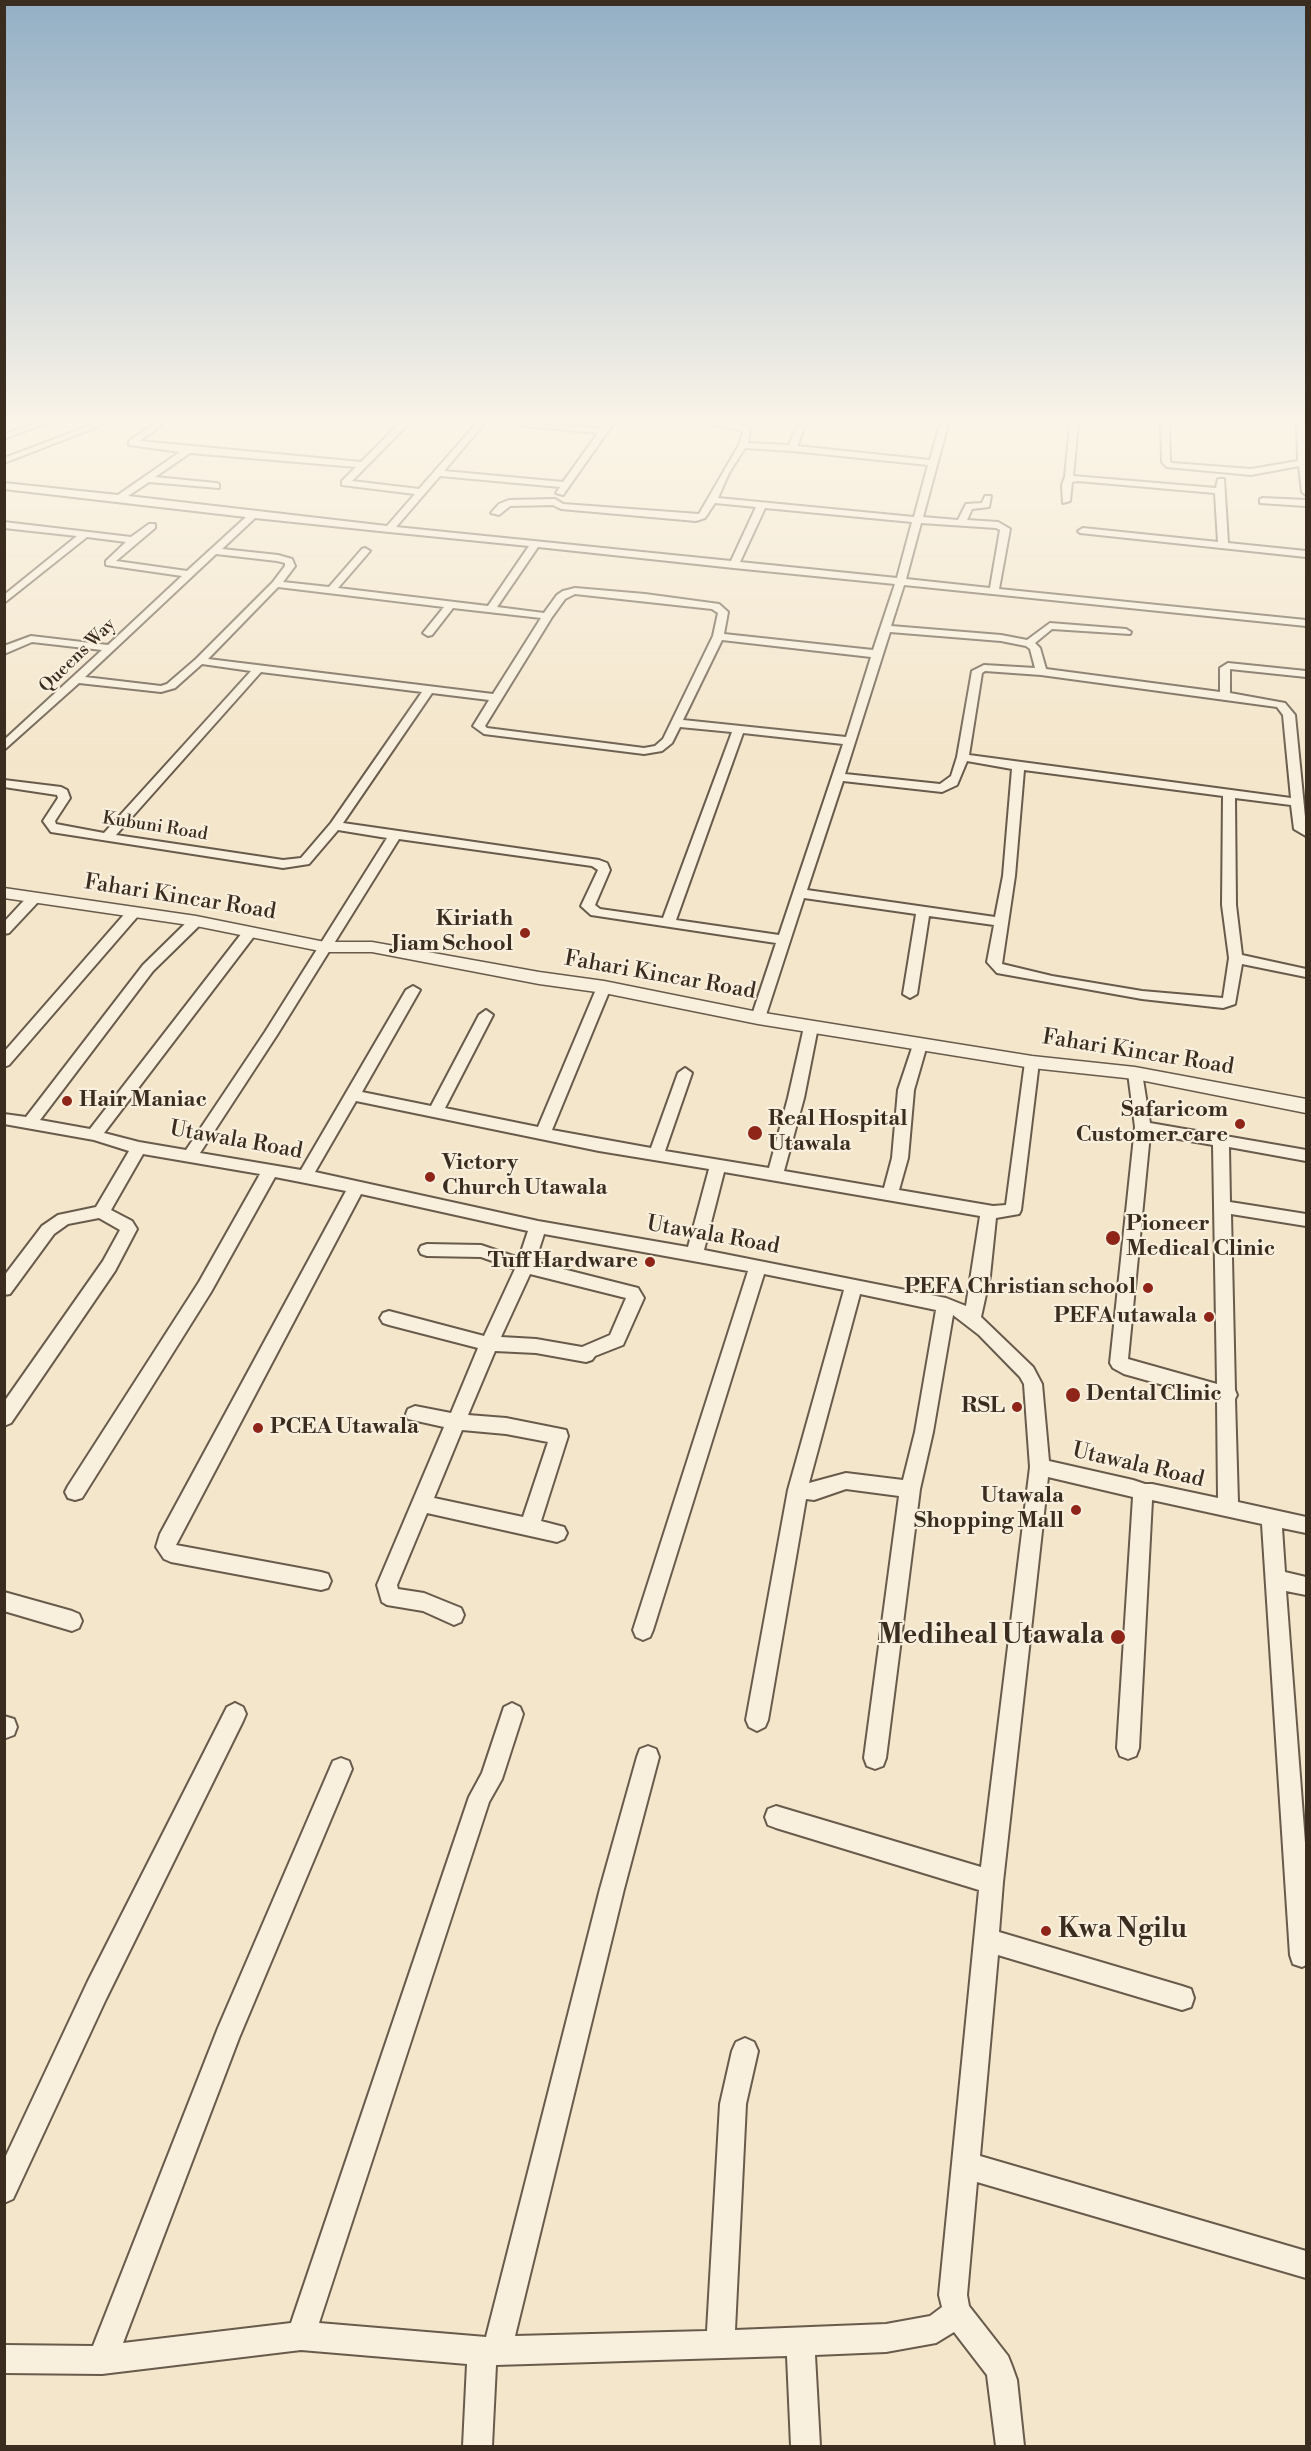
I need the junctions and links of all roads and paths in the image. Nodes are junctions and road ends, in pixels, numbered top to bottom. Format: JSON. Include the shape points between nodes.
{"nodes":[{"id":1,"x":81,"y":538,"type":"edge"},
{"id":2,"x":120,"y":538,"type":"edge"},
{"id":3,"x":228,"y":538,"type":"edge"},
{"id":4,"x":480,"y":538,"type":"edge"},
{"id":5,"x":746,"y":538,"type":"edge"},
{"id":6,"x":911,"y":538,"type":"edge"},
{"id":7,"x":1003,"y":538,"type":"edge"},
{"id":8,"x":1157,"y":538,"type":"edge"},
{"id":9,"x":1223,"y":538,"type":"edge"},
{"id":10,"x":133,"y":540,"type":"joint"},
{"id":11,"x":535,"y":544,"type":"junction"},
{"id":12,"x":1223,"y":545,"type":"junction"},
{"id":13,"x":365,"y":551,"type":"dead end"},
{"id":14,"x":213,"y":552,"type":"junction"},
{"id":15,"x":1306,"y":554,"type":"edge"},
{"id":16,"x":734,"y":565,"type":"junction"},
{"id":17,"x":189,"y":574,"type":"junction"},
{"id":18,"x":901,"y":580,"type":"junction"},
{"id":19,"x":276,"y":584,"type":"junction"},
{"id":20,"x":331,"y":591,"type":"junction"},
{"id":21,"x":994,"y":591,"type":"junction"},
{"id":22,"x":4,"y":600,"type":"edge"},
{"id":23,"x":451,"y":604,"type":"junction"},
{"id":24,"x":491,"y":609,"type":"junction"},
{"id":25,"x":547,"y":616,"type":"junction"},
{"id":26,"x":1306,"y":623,"type":"edge"},
{"id":27,"x":885,"y":629,"type":"junction"},
{"id":28,"x":1126,"y":632,"type":"dead end"},
{"id":29,"x":428,"y":633,"type":"dead end"},
{"id":30,"x":718,"y":636,"type":"junction"},
{"id":31,"x":1029,"y":643,"type":"junction"},
{"id":32,"x":110,"y":648,"type":"junction"},
{"id":33,"x":4,"y":651,"type":"edge"},
{"id":34,"x":877,"y":654,"type":"junction"},
{"id":35,"x":200,"y":661,"type":"junction"},
{"id":36,"x":259,"y":668,"type":"junction"},
{"id":37,"x":1041,"y":672,"type":"junction"},
{"id":38,"x":1306,"y":674,"type":"edge"},
{"id":39,"x":78,"y":680,"type":"junction"},
{"id":40,"x":430,"y":689,"type":"junction"},
{"id":41,"x":1225,"y":696,"type":"junction"},
{"id":42,"x":496,"y":698,"type":"junction"},
{"id":43,"x":677,"y":723,"type":"junction"},
{"id":44,"x":738,"y":731,"type":"junction"},
{"id":45,"x":850,"y":741,"type":"junction"},
{"id":46,"x":4,"y":747,"type":"edge"},
{"id":47,"x":963,"y":757,"type":"junction"},
{"id":48,"x":1018,"y":766,"type":"junction"},
{"id":49,"x":840,"y":777,"type":"junction"},
{"id":50,"x":4,"y":783,"type":"edge"},
{"id":51,"x":1229,"y":794,"type":"junction"},
{"id":52,"x":1297,"y":802,"type":"junction"},
{"id":53,"x":335,"y":826,"type":"junction"},
{"id":54,"x":1306,"y":832,"type":"edge"},
{"id":55,"x":395,"y":835,"type":"junction"},
{"id":56,"x":106,"y":838,"type":"junction"},
{"id":57,"x":4,"y":893,"type":"edge"},
{"id":58,"x":799,"y":893,"type":"junction"},
{"id":59,"x":34,"y":898,"type":"junction"},
{"id":60,"x":923,"y":911,"type":"junction"},
{"id":61,"x":133,"y":913,"type":"junction"},
{"id":62,"x":196,"y":921,"type":"junction"},
{"id":63,"x":1000,"y":922,"type":"junction"},
{"id":64,"x":668,"y":923,"type":"junction"},
{"id":65,"x":4,"y":930,"type":"edge"},
{"id":66,"x":250,"y":932,"type":"junction"},
{"id":67,"x":785,"y":940,"type":"junction"},
{"id":68,"x":325,"y":947,"type":"junction"},
{"id":69,"x":1236,"y":958,"type":"junction"},
{"id":70,"x":1306,"y":973,"type":"edge"},
{"id":71,"x":604,"y":987,"type":"junction"},
{"id":72,"x":413,"y":990,"type":"dead end"},
{"id":73,"x":910,"y":994,"type":"dead end"},
{"id":74,"x":486,"y":1015,"type":"dead end"},
{"id":75,"x":758,"y":1018,"type":"junction"},
{"id":76,"x":811,"y":1027,"type":"junction"},
{"id":77,"x":920,"y":1045,"type":"junction"},
{"id":78,"x":4,"y":1062,"type":"edge"},
{"id":79,"x":1032,"y":1062,"type":"junction"},
{"id":80,"x":685,"y":1073,"type":"dead end"},
{"id":81,"x":1134,"y":1073,"type":"junction"},
{"id":82,"x":353,"y":1095,"type":"junction"},
{"id":83,"x":1306,"y":1106,"type":"edge"},
{"id":84,"x":436,"y":1112,"type":"junction"},
{"id":85,"x":4,"y":1119,"type":"edge"},
{"id":86,"x":29,"y":1124,"type":"junction"},
{"id":87,"x":1143,"y":1127,"type":"junction"},
{"id":88,"x":543,"y":1133,"type":"junction"},
{"id":89,"x":94,"y":1136,"type":"junction"},
{"id":90,"x":1221,"y":1139,"type":"junction"},
{"id":91,"x":139,"y":1148,"type":"junction"},
{"id":92,"x":190,"y":1155,"type":"junction"},
{"id":93,"x":656,"y":1155,"type":"junction"},
{"id":94,"x":1306,"y":1155,"type":"edge"},
{"id":95,"x":718,"y":1164,"type":"junction"},
{"id":96,"x":271,"y":1169,"type":"junction"},
{"id":97,"x":776,"y":1175,"type":"junction"},
{"id":98,"x":306,"y":1176,"type":"junction"},
{"id":99,"x":356,"y":1188,"type":"junction"},
{"id":100,"x":890,"y":1196,"type":"junction"},
{"id":101,"x":1224,"y":1207,"type":"junction"},
{"id":102,"x":989,"y":1211,"type":"junction"},
{"id":103,"x":101,"y":1212,"type":"junction"},
{"id":104,"x":1306,"y":1220,"type":"edge"},
{"id":105,"x":538,"y":1227,"type":"junction"},
{"id":106,"x":426,"y":1250,"type":"dead end"},
{"id":107,"x":694,"y":1256,"type":"junction"},
{"id":108,"x":525,"y":1266,"type":"junction"},
{"id":109,"x":758,"y":1266,"type":"junction"},
{"id":110,"x":853,"y":1287,"type":"junction"},
{"id":111,"x":4,"y":1289,"type":"edge"},
{"id":112,"x":946,"y":1305,"type":"junction"},
{"id":113,"x":388,"y":1318,"type":"dead end"},
{"id":114,"x":972,"y":1320,"type":"junction"},
{"id":115,"x":489,"y":1344,"type":"junction"},
{"id":116,"x":1228,"y":1395,"type":"junction"},
{"id":117,"x":416,"y":1414,"type":"dead end"},
{"id":118,"x":4,"y":1418,"type":"edge"},
{"id":119,"x":457,"y":1422,"type":"junction"},
{"id":120,"x":1040,"y":1467,"type":"junction"},
{"id":121,"x":910,"y":1489,"type":"junction"},
{"id":122,"x":798,"y":1490,"type":"junction"},
{"id":123,"x":75,"y":1492,"type":"dead end"},
{"id":124,"x":1143,"y":1493,"type":"junction"},
{"id":125,"x":423,"y":1504,"type":"junction"},
{"id":126,"x":1228,"y":1509,"type":"junction"},
{"id":127,"x":1271,"y":1518,"type":"junction"},
{"id":128,"x":1306,"y":1525,"type":"edge"},
{"id":129,"x":529,"y":1527,"type":"junction"},
{"id":130,"x":556,"y":1533,"type":"dead end"},
{"id":131,"x":1276,"y":1579,"type":"junction"},
{"id":132,"x":321,"y":1581,"type":"dead end"},
{"id":133,"x":1306,"y":1586,"type":"edge"},
{"id":134,"x":4,"y":1601,"type":"edge"},
{"id":135,"x":454,"y":1615,"type":"dead end"},
{"id":136,"x":72,"y":1621,"type":"dead end"},
{"id":137,"x":644,"y":1630,"type":"dead end"},
{"id":138,"x":235,"y":1713,"type":"dead end"},
{"id":139,"x":512,"y":1714,"type":"dead end"},
{"id":140,"x":757,"y":1720,"type":"dead end"},
{"id":141,"x":1128,"y":1748,"type":"dead end"},
{"id":142,"x":648,"y":1757,"type":"dead end"},
{"id":143,"x":875,"y":1758,"type":"dead end"},
{"id":144,"x":341,"y":1769,"type":"dead end"},
{"id":145,"x":776,"y":1817,"type":"dead end"},
{"id":146,"x":991,"y":1882,"type":"junction"},
{"id":147,"x":1301,"y":1884,"type":"edge"},
{"id":148,"x":987,"y":1940,"type":"junction"},
{"id":149,"x":1302,"y":1955,"type":"dead end"},
{"id":150,"x":1182,"y":1998,"type":"dead end"},
{"id":151,"x":745,"y":2051,"type":"dead end"},
{"id":152,"x":964,"y":2165,"type":"junction"},
{"id":153,"x":4,"y":2190,"type":"edge"},
{"id":154,"x":1306,"y":2265,"type":"edge"},
{"id":155,"x":957,"y":2313,"type":"junction"},
{"id":156,"x":301,"y":2336,"type":"junction"},
{"id":157,"x":800,"y":2342,"type":"junction"},
{"id":158,"x":720,"y":2344,"type":"junction"},
{"id":159,"x":490,"y":2351,"type":"junction"},
{"id":160,"x":4,"y":2359,"type":"edge"},
{"id":161,"x":102,"y":2360,"type":"junction"},
{"id":162,"x":478,"y":2446,"type":"edge"},
{"id":163,"x":806,"y":2446,"type":"edge"},
{"id":164,"x":1010,"y":2446,"type":"edge"}],
"edges":[{"from":1,"to":22,"type":"street"},
{"from":2,"to":10,"type":"street"},
{"from":3,"to":14,"type":"street","name":"Queens Way"},
{"from":4,"to":11,"type":"street"},
{"from":5,"to":16,"type":"street"},
{"from":6,"to":18,"type":"street"},
{"from":7,"to":21,"type":"street"},
{"from":8,"to":12,"type":"street"},
{"from":9,"to":12,"type":"street"},
{"from":10,"to":17,"type":"street","via":[[109,563]]},
{"from":11,"to":16,"type":"street"},
{"from":11,"to":24,"type":"street"},
{"from":12,"to":15,"type":"street"},
{"from":13,"to":20,"type":"street"},
{"from":14,"to":17,"type":"street","name":"Queens Way"},
{"from":14,"to":19,"type":"street","via":[[289,561],[290,566]]},
{"from":16,"to":18,"type":"street"},
{"from":17,"to":32,"type":"street","name":"Queens Way"},
{"from":18,"to":21,"type":"street"},
{"from":18,"to":27,"type":"street"},
{"from":19,"to":20,"type":"street"},
{"from":19,"to":35,"type":"street"},
{"from":20,"to":23,"type":"street"},
{"from":21,"to":26,"type":"street"},
{"from":23,"to":24,"type":"street"},
{"from":23,"to":29,"type":"street"},
{"from":24,"to":25,"type":"street"},
{"from":25,"to":30,"type":"street","via":[[561,597],[574,591],[645,597],[721,608]]},
{"from":25,"to":42,"type":"street"},
{"from":27,"to":31,"type":"street"},
{"from":27,"to":34,"type":"street"},
{"from":28,"to":31,"type":"street","via":[[1050,626]]},
{"from":30,"to":34,"type":"street"},
{"from":30,"to":43,"type":"street"},
{"from":31,"to":37,"type":"street","via":[[1035,648]]},
{"from":32,"to":33,"type":"street","via":[[31,639]]},
{"from":32,"to":39,"type":"street","name":"Queens Way"},
{"from":34,"to":45,"type":"street"},
{"from":35,"to":36,"type":"street"},
{"from":35,"to":39,"type":"street","via":[[171,686],[161,689]]},
{"from":36,"to":40,"type":"street"},
{"from":36,"to":56,"type":"street"},
{"from":37,"to":41,"type":"street"},
{"from":37,"to":47,"type":"street","via":[[984,668],[977,671]]},
{"from":38,"to":41,"type":"street","via":[[1228,666]]},
{"from":39,"to":46,"type":"street","name":"Queens Way"},
{"from":40,"to":42,"type":"street"},
{"from":40,"to":53,"type":"street"},
{"from":41,"to":52,"type":"street","via":[[1286,708]]},
{"from":42,"to":43,"type":"street","via":[[479,726],[484,731],[644,751],[664,746]]},
{"from":43,"to":44,"type":"street"},
{"from":44,"to":45,"type":"street"},
{"from":44,"to":64,"type":"street"},
{"from":45,"to":49,"type":"street"},
{"from":47,"to":48,"type":"street"},
{"from":47,"to":49,"type":"street","via":[[957,776],[942,788]]},
{"from":48,"to":51,"type":"street"},
{"from":48,"to":63,"type":"street","via":[[1009,876]]},
{"from":49,"to":58,"type":"street"},
{"from":50,"to":56,"type":"street","name":"Kubuni Road","via":[[63,793],[64,798],[49,821],[51,826]]},
{"from":51,"to":52,"type":"street"},
{"from":51,"to":69,"type":"street","via":[[1229,905]]},
{"from":52,"to":54,"type":"street","via":[[1300,829]]},
{"from":53,"to":55,"type":"street"},
{"from":53,"to":56,"type":"street","name":"Kubuni Road","via":[[312,855],[299,864]]},
{"from":55,"to":64,"type":"street","via":[[596,863],[604,870],[590,909]]},
{"from":55,"to":68,"type":"street"},
{"from":57,"to":59,"type":"street","name":"Fahari Kincar Road"},
{"from":58,"to":60,"type":"street"},
{"from":58,"to":67,"type":"street"},
{"from":59,"to":61,"type":"street","name":"Fahari Kincar Road"},
{"from":59,"to":65,"type":"street"},
{"from":60,"to":63,"type":"street"},
{"from":60,"to":73,"type":"street"},
{"from":61,"to":62,"type":"street","name":"Fahari Kincar Road"},
{"from":61,"to":78,"type":"street"},
{"from":62,"to":66,"type":"street","name":"Fahari Kincar Road"},
{"from":62,"to":86,"type":"street","via":[[148,968]]},
{"from":63,"to":69,"type":"street","via":[[994,962],[1002,970],[1142,995],[1230,1001]]},
{"from":64,"to":67,"type":"street"},
{"from":66,"to":68,"type":"street","name":"Fahari Kincar Road"},
{"from":66,"to":89,"type":"street"},
{"from":67,"to":75,"type":"street"},
{"from":68,"to":71,"type":"street","name":"Fahari Kincar Road","via":[[372,947]]},
{"from":68,"to":92,"type":"street"},
{"from":69,"to":70,"type":"street"},
{"from":71,"to":75,"type":"street","name":"Fahari Kincar Road"},
{"from":71,"to":88,"type":"street"},
{"from":72,"to":82,"type":"street"},
{"from":74,"to":84,"type":"street"},
{"from":75,"to":76,"type":"street","name":"Fahari Kincar Road"},
{"from":76,"to":77,"type":"street","name":"Fahari Kincar Road"},
{"from":76,"to":97,"type":"street"},
{"from":77,"to":79,"type":"street","name":"Fahari Kincar Road"},
{"from":77,"to":100,"type":"street","via":[[906,1090],[900,1158]]},
{"from":79,"to":81,"type":"street","name":"Fahari Kincar Road"},
{"from":79,"to":102,"type":"street","via":[[1013,1210]]},
{"from":80,"to":93,"type":"street"},
{"from":81,"to":83,"type":"street","name":"Fahari Kincar Road"},
{"from":81,"to":87,"type":"street"},
{"from":82,"to":84,"type":"street"},
{"from":82,"to":98,"type":"street"},
{"from":84,"to":88,"type":"street"},
{"from":85,"to":86,"type":"street","name":"Utawala Road"},
{"from":86,"to":89,"type":"street","name":"Utawala Road"},
{"from":87,"to":90,"type":"street"},
{"from":87,"to":116,"type":"street","via":[[1119,1363]]},
{"from":88,"to":93,"type":"street"},
{"from":89,"to":91,"type":"street","name":"Utawala Road"},
{"from":90,"to":94,"type":"street"},
{"from":90,"to":101,"type":"street"},
{"from":91,"to":92,"type":"street","name":"Utawala Road"},
{"from":91,"to":103,"type":"street"},
{"from":92,"to":96,"type":"street","name":"Utawala Road"},
{"from":93,"to":95,"type":"street"},
{"from":95,"to":97,"type":"street"},
{"from":95,"to":107,"type":"street"},
{"from":96,"to":98,"type":"street","name":"Utawala Road"},
{"from":96,"to":123,"type":"street","via":[[205,1287]]},
{"from":97,"to":100,"type":"street"},
{"from":98,"to":99,"type":"street","name":"Utawala Road"},
{"from":99,"to":105,"type":"street","name":"Utawala Road"},
{"from":99,"to":132,"type":"street","via":[[166,1547],[171,1554]]},
{"from":100,"to":102,"type":"street"},
{"from":101,"to":104,"type":"street"},
{"from":101,"to":116,"type":"street"},
{"from":102,"to":114,"type":"street"},
{"from":103,"to":111,"type":"street","via":[[56,1223]]},
{"from":103,"to":118,"type":"street","via":[[126,1225],[128,1235]]},
{"from":105,"to":107,"type":"street","name":"Utawala Road"},
{"from":105,"to":108,"type":"street"},
{"from":106,"to":108,"type":"street","via":[[481,1251]]},
{"from":107,"to":109,"type":"street","name":"Utawala Road"},
{"from":108,"to":115,"type":"street"},
{"from":108,"to":115,"type":"street","via":[[632,1293],[635,1298],[617,1340],[586,1355],[536,1346]]},
{"from":109,"to":110,"type":"street","name":"Utawala Road"},
{"from":109,"to":137,"type":"street"},
{"from":110,"to":112,"type":"street","name":"Utawala Road"},
{"from":110,"to":122,"type":"street"},
{"from":112,"to":114,"type":"street","name":"Utawala Road"},
{"from":112,"to":121,"type":"street"},
{"from":113,"to":115,"type":"street"},
{"from":114,"to":120,"type":"street","name":"Utawala Road","via":[[1027,1372],[1033,1384]]},
{"from":115,"to":119,"type":"street"},
{"from":116,"to":126,"type":"street"},
{"from":117,"to":119,"type":"street"},
{"from":119,"to":125,"type":"street"},
{"from":119,"to":129,"type":"street","via":[[559,1436]]},
{"from":120,"to":124,"type":"street","name":"Utawala Road"},
{"from":120,"to":146,"type":"street"},
{"from":121,"to":122,"type":"street","via":[[846,1481],[814,1492]]},
{"from":121,"to":143,"type":"street"},
{"from":122,"to":140,"type":"street"},
{"from":124,"to":126,"type":"street","name":"Utawala Road"},
{"from":124,"to":141,"type":"street"},
{"from":125,"to":129,"type":"street"},
{"from":125,"to":135,"type":"street","via":[[387,1585],[389,1595],[424,1602]]},
{"from":126,"to":127,"type":"street","name":"Utawala Road"},
{"from":127,"to":128,"type":"street","name":"Utawala Road"},
{"from":127,"to":131,"type":"street"},
{"from":129,"to":130,"type":"street"},
{"from":131,"to":133,"type":"street"},
{"from":131,"to":147,"type":"street"},
{"from":134,"to":136,"type":"street"},
{"from":138,"to":153,"type":"street","via":[[102,1980]]},
{"from":139,"to":156,"type":"street","via":[[491,1779],[480,1797]]},
{"from":142,"to":159,"type":"street"},
{"from":144,"to":161,"type":"street","via":[[227,2037]]},
{"from":145,"to":146,"type":"street"},
{"from":146,"to":148,"type":"street"},
{"from":147,"to":149,"type":"street"},
{"from":148,"to":150,"type":"street"},
{"from":148,"to":152,"type":"street"},
{"from":151,"to":158,"type":"street","via":[[733,2104]]},
{"from":152,"to":154,"type":"street"},
{"from":152,"to":155,"type":"street","via":[[953,2295]]},
{"from":155,"to":157,"type":"street","via":[[936,2329],[886,2338]]},
{"from":155,"to":164,"type":"street","via":[[998,2366]]},
{"from":156,"to":159,"type":"street"},
{"from":156,"to":161,"type":"street"},
{"from":157,"to":158,"type":"street"},
{"from":157,"to":163,"type":"street"},
{"from":158,"to":159,"type":"street"},
{"from":159,"to":162,"type":"street"},
{"from":160,"to":161,"type":"street"}]}
